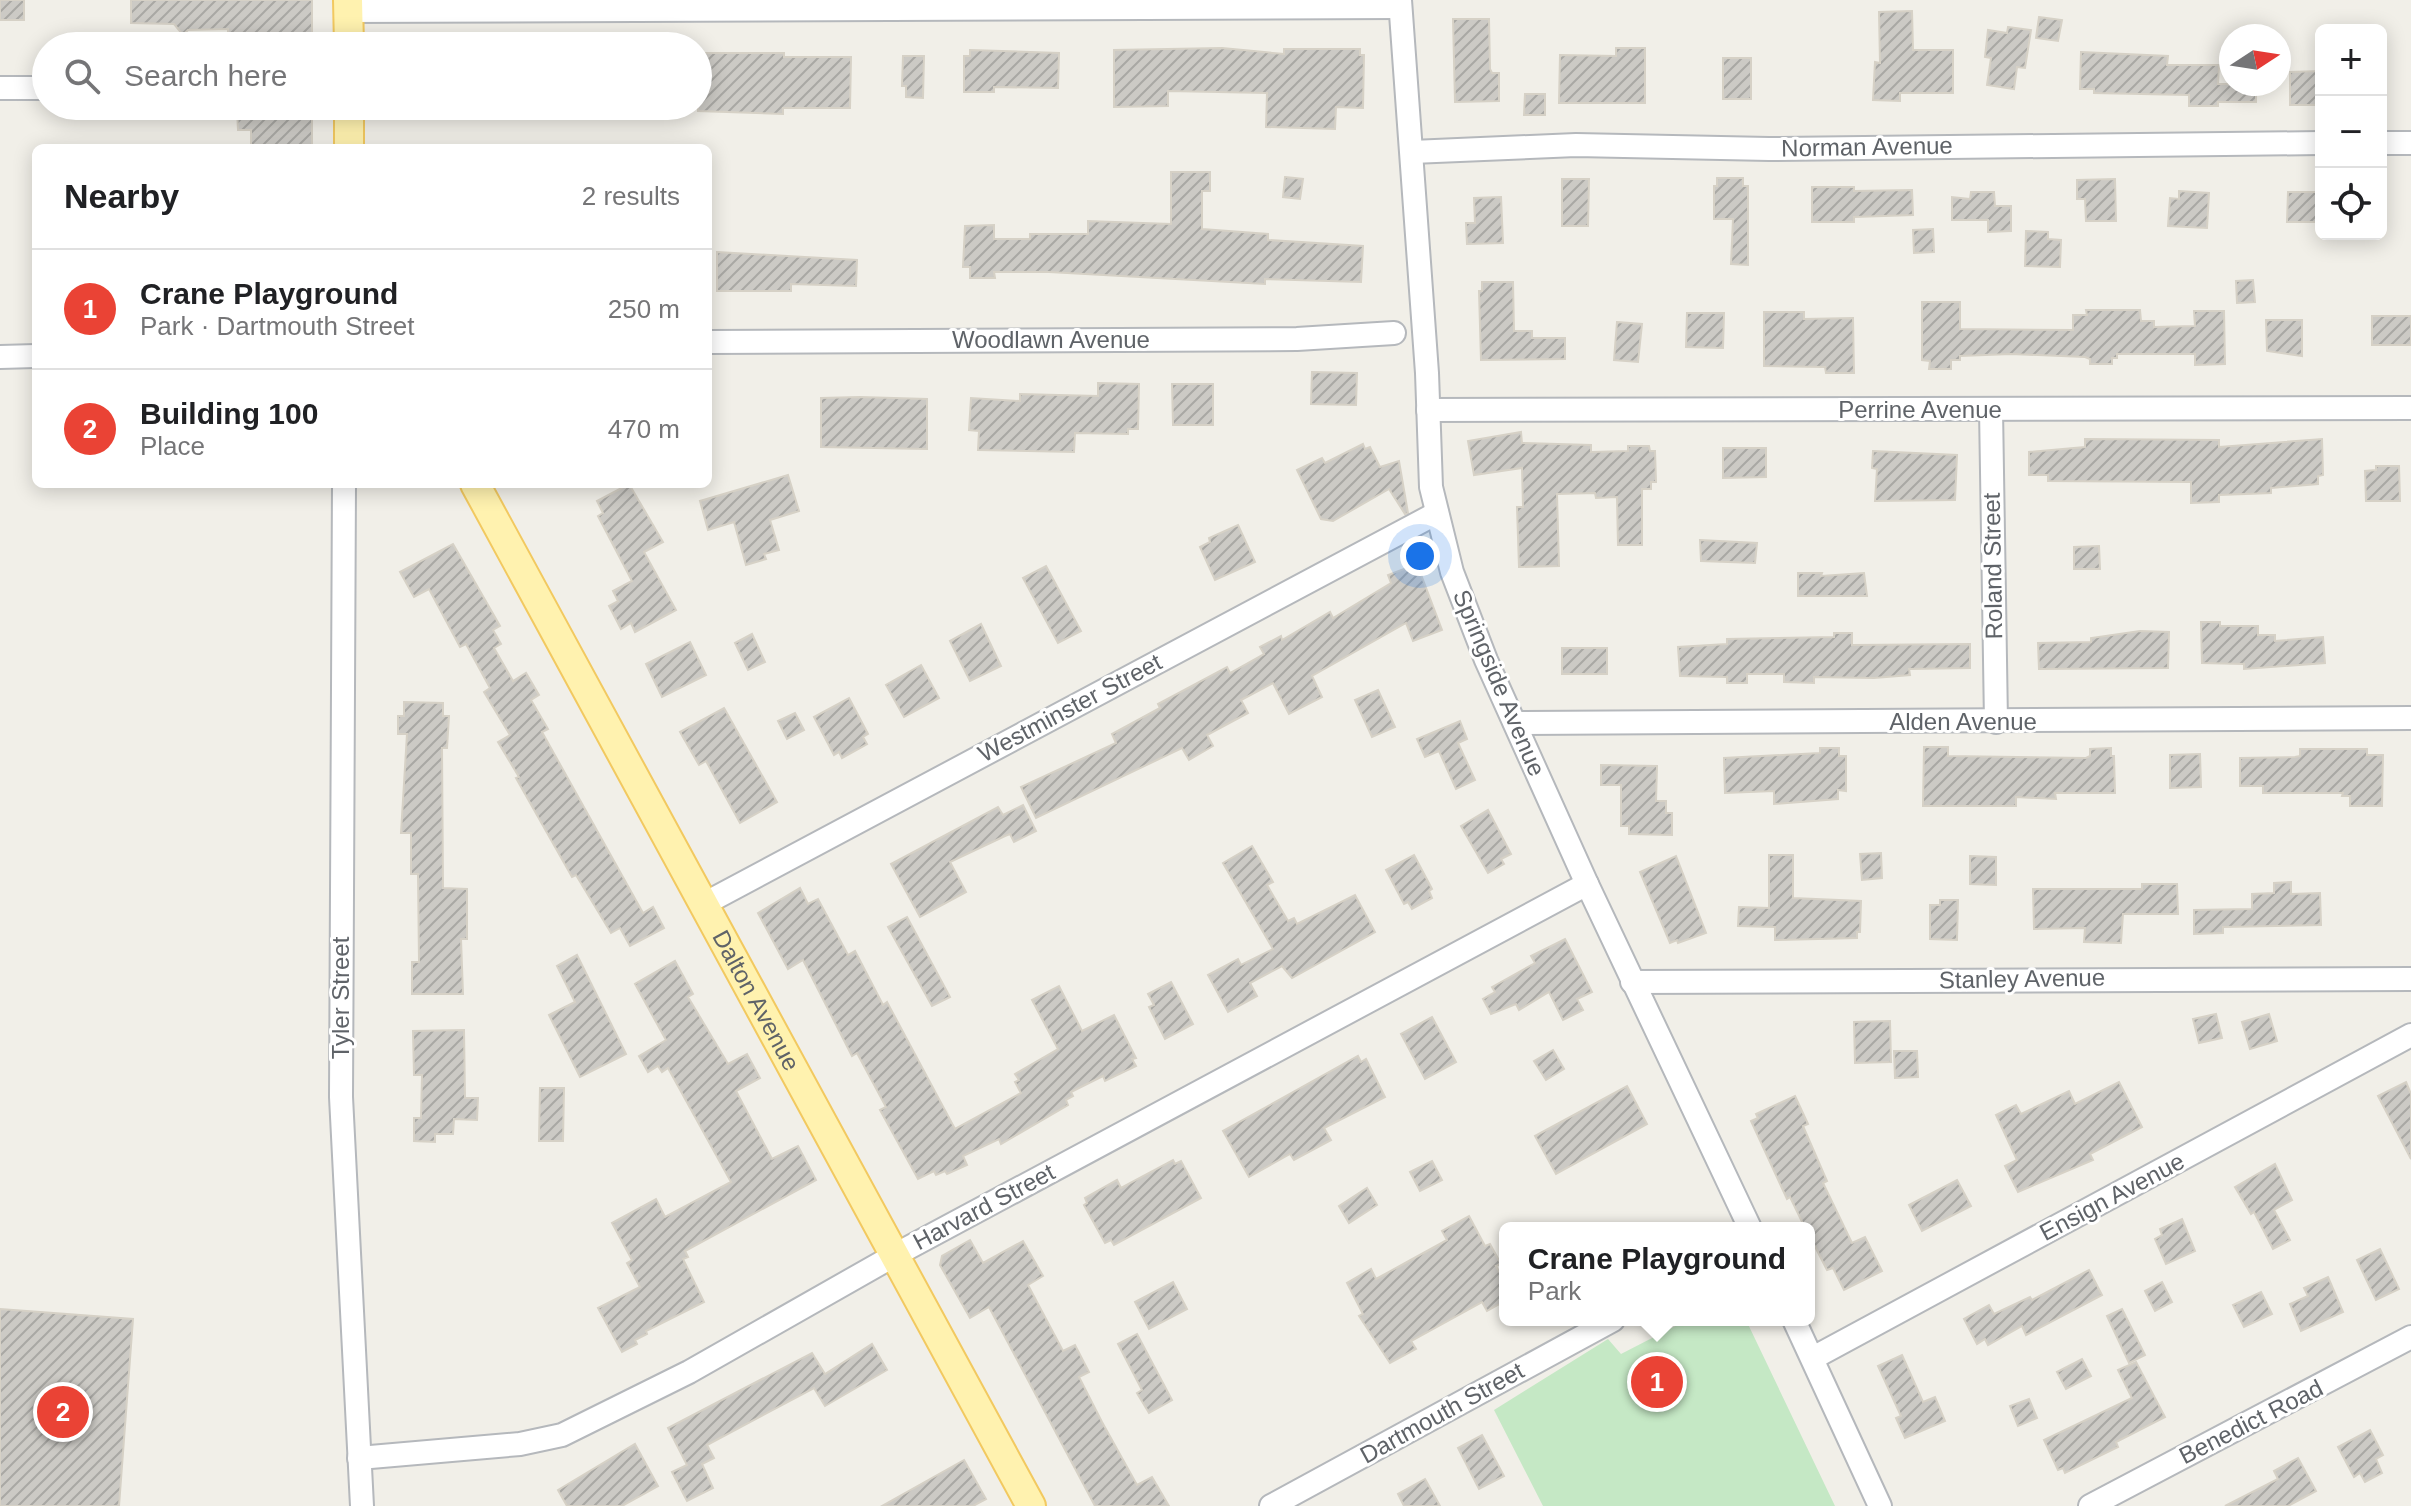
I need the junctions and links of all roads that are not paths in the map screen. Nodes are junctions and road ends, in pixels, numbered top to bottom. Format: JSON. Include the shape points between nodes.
{"nodes":[{"id":1,"x":1400,"y":3,"type":"edge"},
{"id":2,"x":348,"y":6,"type":"edge"},
{"id":3,"x":349,"y":32,"type":"edge"},
{"id":4,"x":0,"y":88,"type":"edge"},
{"id":5,"x":32,"y":88,"type":"edge"},
{"id":6,"x":349,"y":120,"type":"edge"},
{"id":7,"x":2315,"y":143,"type":"edge"},
{"id":8,"x":2387,"y":143,"type":"edge"},
{"id":9,"x":2411,"y":143,"type":"edge"},
{"id":10,"x":349,"y":144,"type":"edge"},
{"id":11,"x":1412,"y":152,"type":"junction"},
{"id":12,"x":1394,"y":333,"type":"dead end"},
{"id":13,"x":712,"y":342,"type":"edge"},
{"id":14,"x":32,"y":356,"type":"edge"},
{"id":15,"x":0,"y":357,"type":"edge"},
{"id":16,"x":2411,"y":408,"type":"edge"},
{"id":17,"x":1991,"y":409,"type":"junction"},
{"id":18,"x":1428,"y":410,"type":"junction"},
{"id":19,"x":345,"y":488,"type":"edge"},
{"id":20,"x":475,"y":488,"type":"edge"},
{"id":21,"x":1437,"y":513,"type":"junction"},
{"id":22,"x":2411,"y":718,"type":"edge"},
{"id":23,"x":1996,"y":722,"type":"junction"},
{"id":24,"x":1515,"y":723,"type":"junction"},
{"id":25,"x":1587,"y":884,"type":"junction"},
{"id":26,"x":704,"y":904,"type":"junction"},
{"id":27,"x":2411,"y":979,"type":"edge"},
{"id":28,"x":1632,"y":982,"type":"junction"},
{"id":29,"x":2411,"y":1035,"type":"edge"},
{"id":30,"x":1747,"y":1222,"type":"edge"},
{"id":31,"x":895,"y":1255,"type":"junction"},
{"id":32,"x":1602,"y":1326,"type":"edge"},
{"id":33,"x":1797,"y":1326,"type":"edge"},
{"id":34,"x":2411,"y":1337,"type":"edge"},
{"id":35,"x":1813,"y":1358,"type":"junction"},
{"id":36,"x":359,"y":1458,"type":"junction"},
{"id":37,"x":362,"y":1506,"type":"edge"},
{"id":38,"x":1031,"y":1506,"type":"edge"},
{"id":39,"x":1271,"y":1506,"type":"edge"},
{"id":40,"x":1880,"y":1506,"type":"edge"},
{"id":41,"x":2090,"y":1506,"type":"edge"}],
"edges":[{"from":1,"to":2,"type":"street"},
{"from":1,"to":11,"type":"street","name":"Springside Avenue"},
{"from":2,"to":3,"type":"main road"},
{"from":4,"to":5,"type":"street"},
{"from":6,"to":10,"type":"main road"},
{"from":7,"to":11,"type":"street","name":"Norman Avenue","via":[[1769,149],[1576,145]]},
{"from":8,"to":9,"type":"street"},
{"from":11,"to":18,"type":"street","name":"Springside Avenue"},
{"from":12,"to":13,"type":"street","name":"Woodlawn Avenue","via":[[1297,339]]},
{"from":14,"to":15,"type":"street"},
{"from":16,"to":17,"type":"street","name":"Perrine Avenue"},
{"from":17,"to":18,"type":"street","name":"Perrine Avenue"},
{"from":17,"to":23,"type":"street","name":"Roland Street"},
{"from":18,"to":21,"type":"street","name":"Springside Avenue"},
{"from":19,"to":36,"type":"street","name":"Tyler Street","via":[[341,1097]]},
{"from":20,"to":26,"type":"main road","name":"Dalton Avenue"},
{"from":21,"to":24,"type":"street","name":"Springside Avenue","via":[[1452,572]]},
{"from":21,"to":26,"type":"street","name":"Westminster Street"},
{"from":22,"to":23,"type":"street","name":"Alden Avenue"},
{"from":23,"to":24,"type":"street","name":"Alden Avenue"},
{"from":24,"to":25,"type":"street","name":"Springside Avenue"},
{"from":25,"to":28,"type":"street","name":"Springside Avenue"},
{"from":25,"to":31,"type":"street","name":"Harvard Street"},
{"from":26,"to":31,"type":"main road","name":"Dalton Avenue"},
{"from":27,"to":28,"type":"street","name":"Stanley Avenue"},
{"from":28,"to":30,"type":"street","name":"Springside Avenue"},
{"from":29,"to":35,"type":"street","name":"Ensign Avenue"},
{"from":31,"to":36,"type":"street","name":"Harvard Street","via":[[689,1372],[562,1435],[520,1444]]},
{"from":31,"to":38,"type":"main road","name":"Dalton Avenue"},
{"from":32,"to":39,"type":"street","name":"Dartmouth Street"},
{"from":33,"to":35,"type":"street"},
{"from":34,"to":41,"type":"street","name":"Benedict Road"},
{"from":35,"to":40,"type":"street"},
{"from":36,"to":37,"type":"street","name":"Tyler Street"}]}
